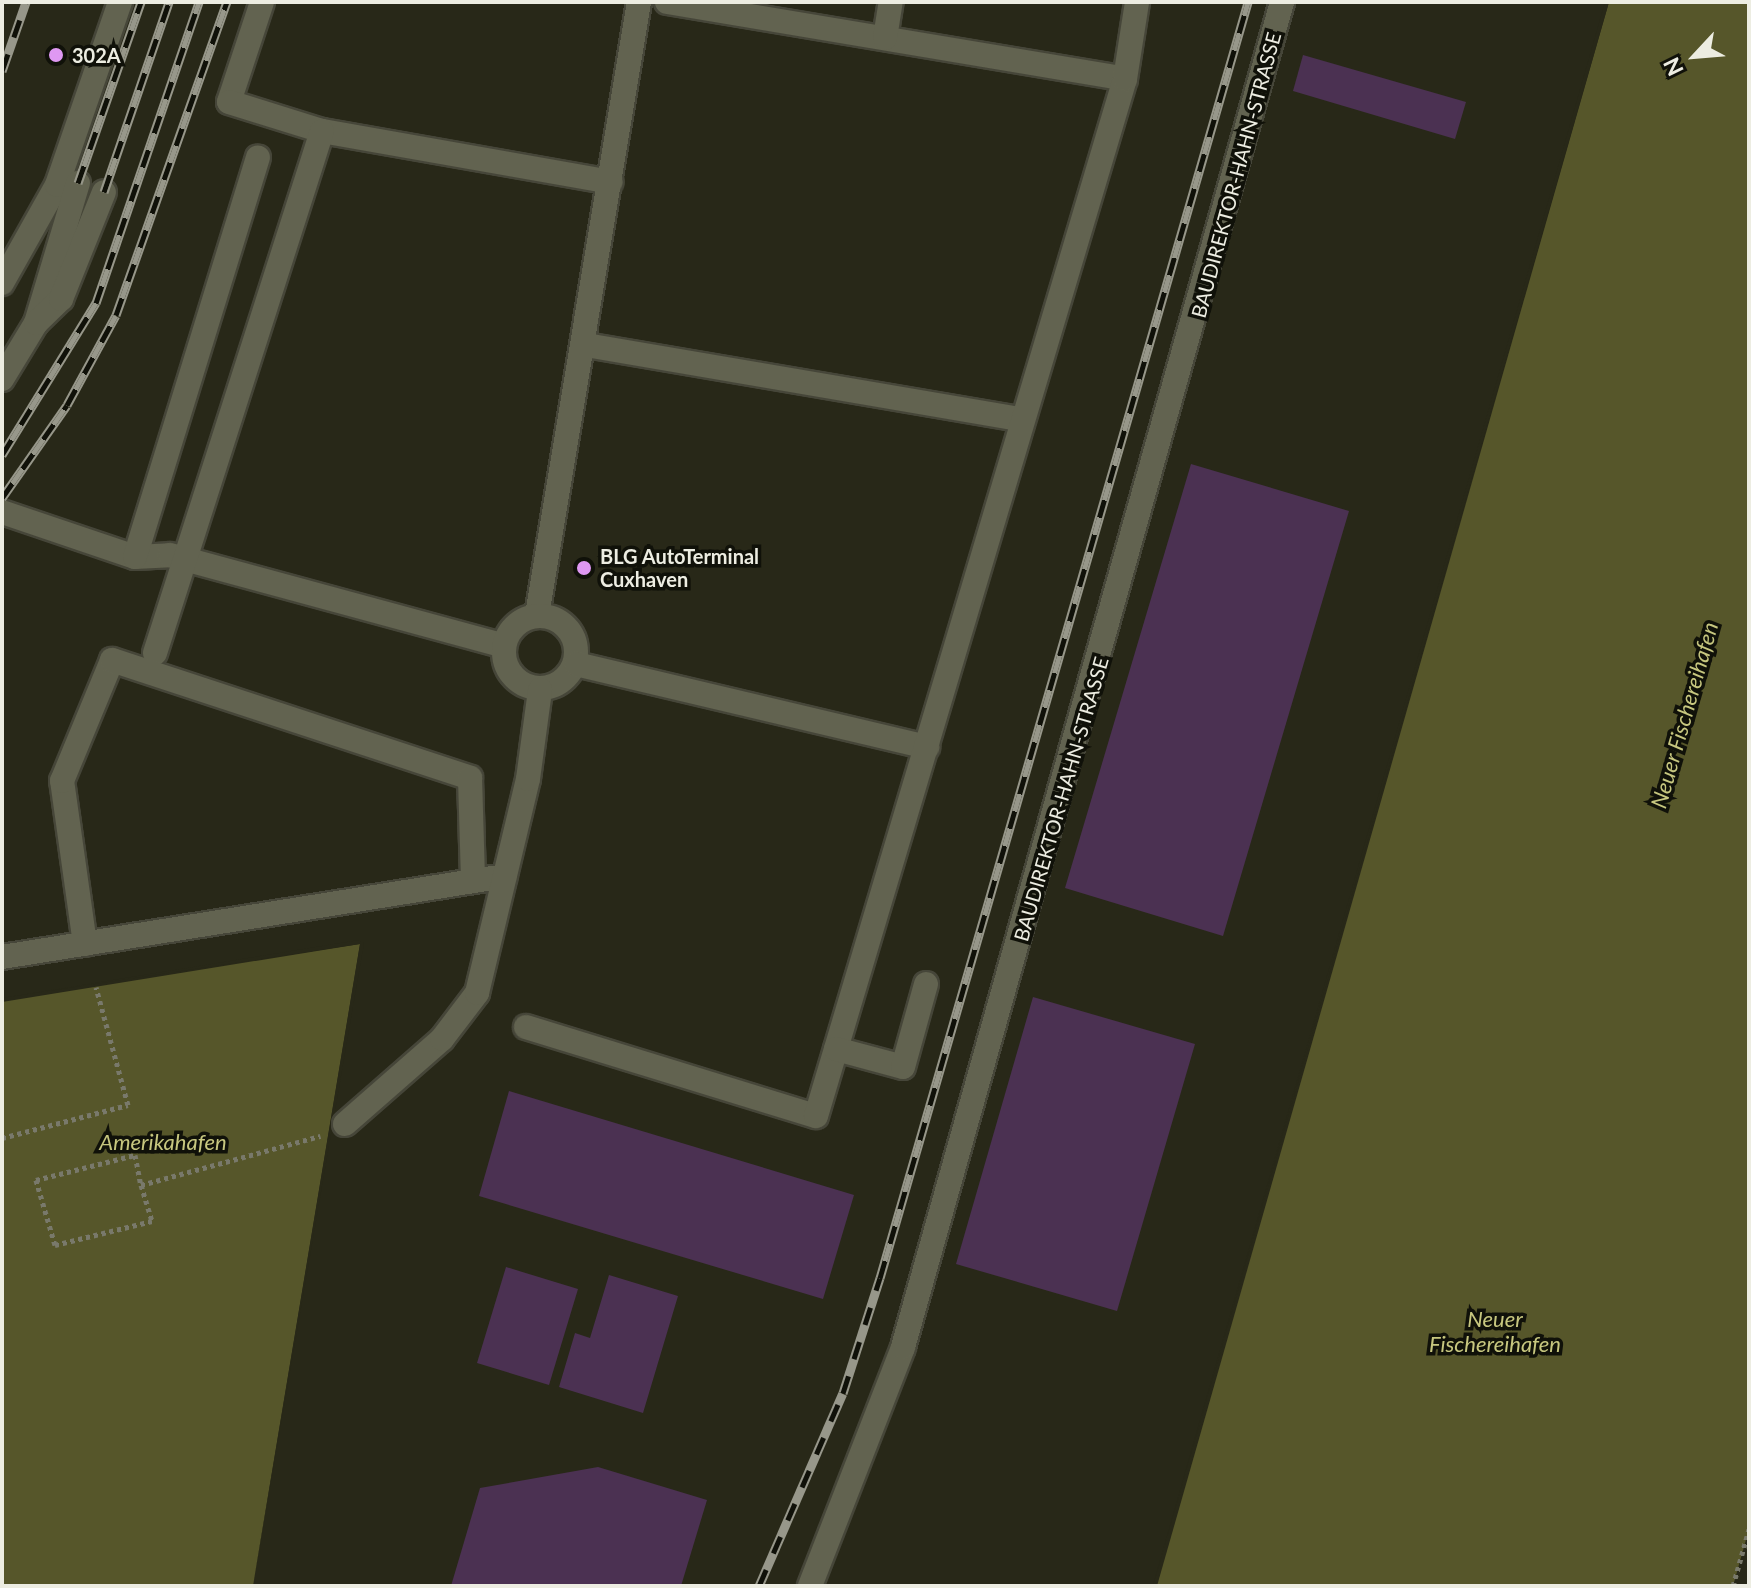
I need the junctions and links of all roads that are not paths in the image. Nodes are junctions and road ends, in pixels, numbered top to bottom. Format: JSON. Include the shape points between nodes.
{"nodes":[{"id":1,"x":120,"y":2,"type":"edge"},
{"id":2,"x":262,"y":2,"type":"edge"},
{"id":3,"x":639,"y":2,"type":"edge"},
{"id":4,"x":667,"y":2,"type":"edge"},
{"id":5,"x":891,"y":2,"type":"edge"},
{"id":6,"x":1137,"y":2,"type":"edge"},
{"id":7,"x":1282,"y":2,"type":"edge"},
{"id":8,"x":885,"y":38,"type":"junction"},
{"id":9,"x":1125,"y":79,"type":"junction"},
{"id":10,"x":322,"y":131,"type":"junction"},
{"id":11,"x":258,"y":157,"type":"dead end"},
{"id":12,"x":611,"y":182,"type":"junction"},
{"id":13,"x":78,"y":183,"type":"dead end"},
{"id":14,"x":104,"y":192,"type":"dead end"},
{"id":15,"x":2,"y":283,"type":"edge"},
{"id":16,"x":36,"y":323,"type":"junction"},
{"id":17,"x":586,"y":345,"type":"junction"},
{"id":18,"x":2,"y":379,"type":"edge"},
{"id":19,"x":1020,"y":419,"type":"junction"},
{"id":20,"x":2,"y":512,"type":"edge"},
{"id":21,"x":135,"y":557,"type":"junction"},
{"id":22,"x":188,"y":560,"type":"junction"},
{"id":23,"x":537,"y":615,"type":"junction"},
{"id":24,"x":502,"y":645,"type":"junction"},
{"id":25,"x":155,"y":653,"type":"dead end"},
{"id":26,"x":576,"y":664,"type":"junction"},
{"id":27,"x":540,"y":690,"type":"junction"},
{"id":28,"x":927,"y":747,"type":"junction"},
{"id":29,"x":505,"y":876,"type":"junction"},
{"id":30,"x":473,"y":881,"type":"junction"},
{"id":31,"x":85,"y":944,"type":"junction"},
{"id":32,"x":2,"y":957,"type":"edge"},
{"id":33,"x":926,"y":984,"type":"dead end"},
{"id":34,"x":526,"y":1027,"type":"dead end"},
{"id":35,"x":836,"y":1049,"type":"junction"},
{"id":36,"x":337,"y":1129,"type":"road end"},
{"id":37,"x":810,"y":1586,"type":"edge"}],
"edges":[{"from":1,"to":15,"type":"street","via":[[57,185]]},
{"from":2,"to":10,"type":"street","via":[[229,102]]},
{"from":3,"to":12,"type":"street"},
{"from":4,"to":8,"type":"street"},
{"from":5,"to":8,"type":"street"},
{"from":6,"to":9,"type":"street"},
{"from":7,"to":37,"type":"street","name":"BAUDIREKTOR-HAHN-STRASSE","via":[[903,1347]]},
{"from":8,"to":9,"type":"street"},
{"from":9,"to":19,"type":"street"},
{"from":10,"to":12,"type":"street"},
{"from":10,"to":22,"type":"street"},
{"from":11,"to":21,"type":"street"},
{"from":12,"to":17,"type":"street"},
{"from":13,"to":16,"type":"street"},
{"from":14,"to":16,"type":"street","via":[[61,299]]},
{"from":16,"to":18,"type":"street"},
{"from":17,"to":19,"type":"street"},
{"from":17,"to":23,"type":"street"},
{"from":19,"to":28,"type":"street"},
{"from":20,"to":21,"type":"street"},
{"from":21,"to":22,"type":"street"},
{"from":22,"to":24,"type":"street"},
{"from":22,"to":25,"type":"street"},
{"from":23,"to":24,"type":"street","via":[[514,627]]},
{"from":23,"to":26,"type":"street","via":[[559,620],[578,641]]},
{"from":24,"to":27,"type":"street","via":[[517,682]]},
{"from":26,"to":27,"type":"street"},
{"from":26,"to":28,"type":"street"},
{"from":27,"to":29,"type":"street"},
{"from":28,"to":35,"type":"street"},
{"from":29,"to":30,"type":"street"},
{"from":29,"to":36,"type":"street","via":[[477,993],[442,1039]]},
{"from":30,"to":31,"type":"street"},
{"from":30,"to":31,"type":"street","via":[[470,778],[112,660],[62,781]]},
{"from":31,"to":32,"type":"street"},
{"from":33,"to":35,"type":"street","via":[[903,1067]]},
{"from":34,"to":35,"type":"street","via":[[816,1116]]}]}
